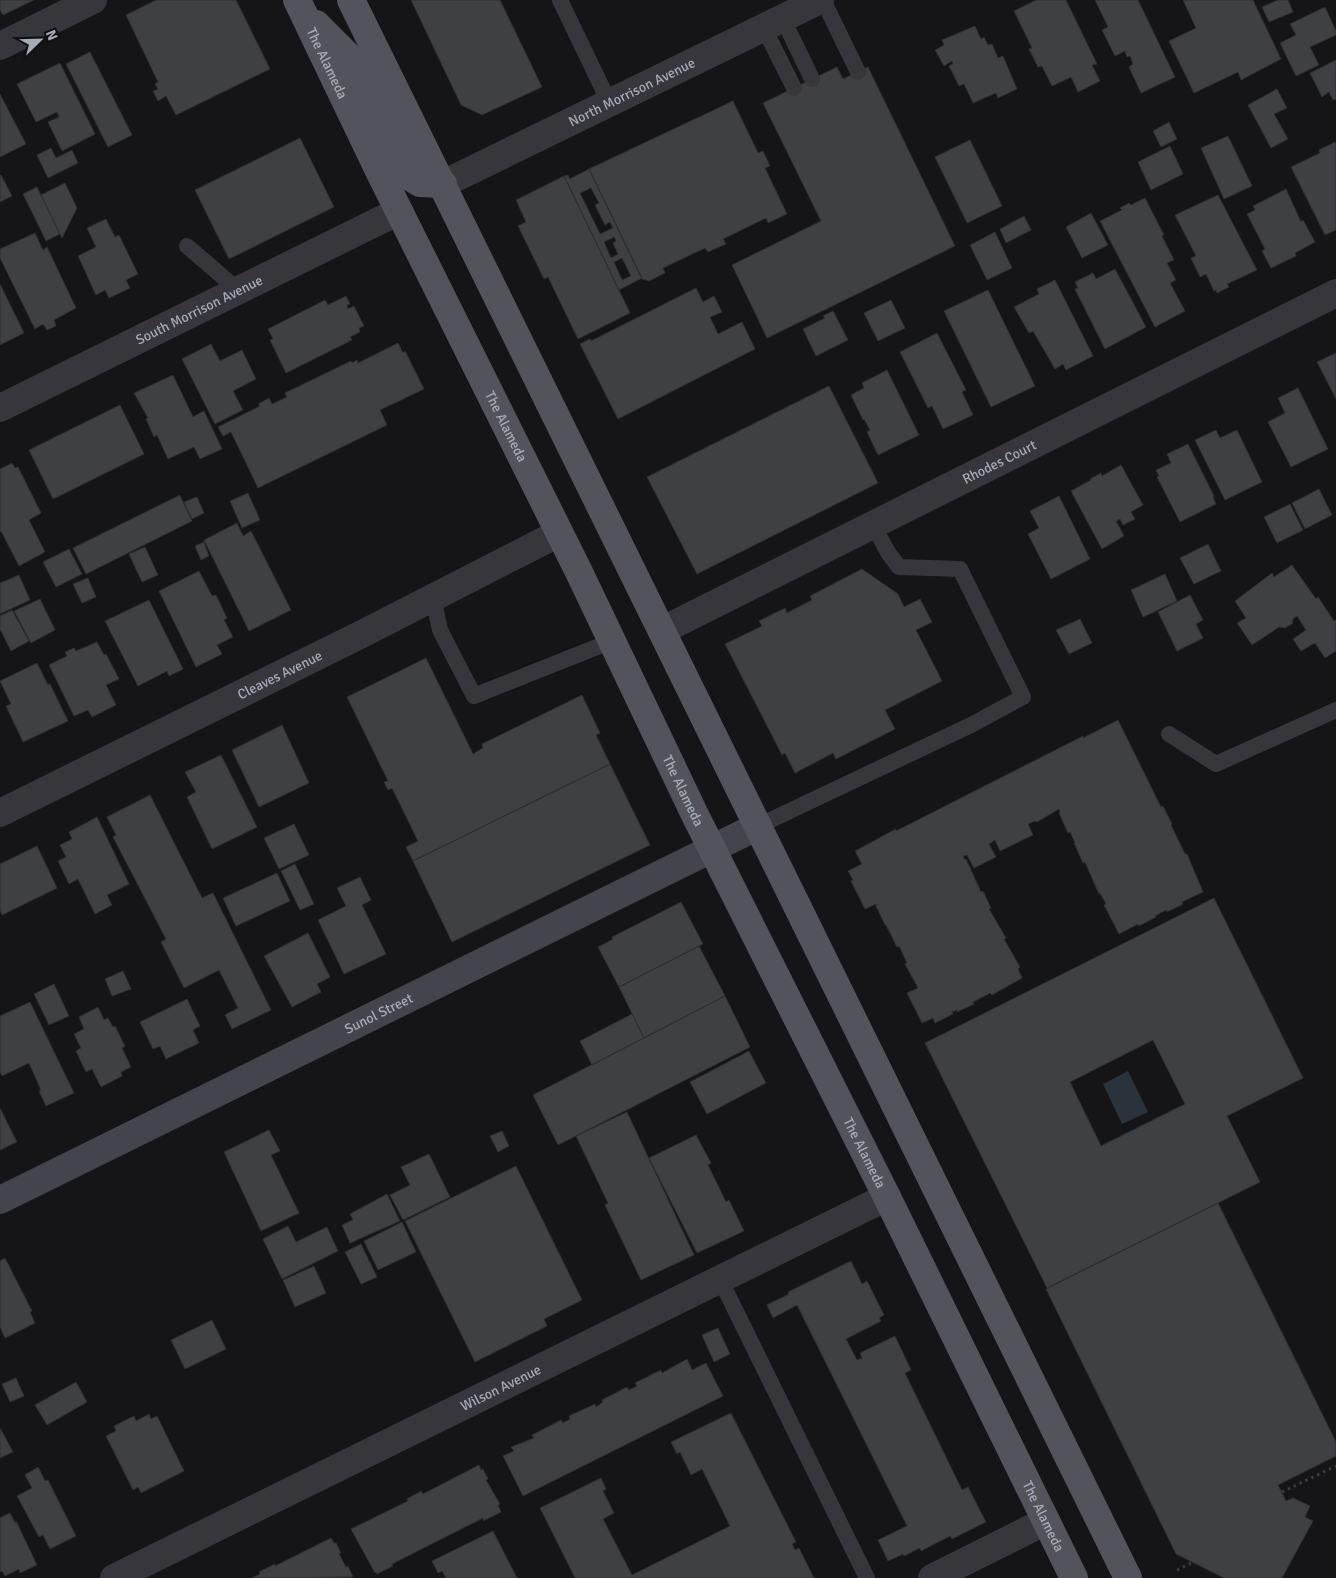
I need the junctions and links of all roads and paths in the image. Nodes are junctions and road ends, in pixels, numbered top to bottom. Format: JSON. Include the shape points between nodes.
{"nodes":[{"id":1,"x":93,"y":0,"type":"edge"},
{"id":2,"x":351,"y":0,"type":"edge"},
{"id":3,"x":560,"y":0,"type":"edge"},
{"id":4,"x":822,"y":0,"type":"edge"},
{"id":5,"x":300,"y":5,"type":"edge"},
{"id":6,"x":773,"y":23,"type":"junction"},
{"id":7,"x":0,"y":46,"type":"edge"},
{"id":8,"x":858,"y":72,"type":"dead end"},
{"id":9,"x":812,"y":80,"type":"dead end"},
{"id":10,"x":794,"y":88,"type":"dead end"},
{"id":11,"x":609,"y":102,"type":"junction"},
{"id":12,"x":443,"y":184,"type":"junction"},
{"id":13,"x":399,"y":210,"type":"junction"},
{"id":14,"x":187,"y":246,"type":"dead end"},
{"id":15,"x":238,"y":290,"type":"junction"},
{"id":16,"x":1336,"y":293,"type":"edge"},
{"id":17,"x":0,"y":408,"type":"edge"},
{"id":18,"x":874,"y":525,"type":"junction"},
{"id":19,"x":559,"y":533,"type":"junction"},
{"id":20,"x":433,"y":597,"type":"junction"},
{"id":21,"x":663,"y":630,"type":"junction"},
{"id":22,"x":612,"y":641,"type":"junction"},
{"id":23,"x":1336,"y":710,"type":"edge"},
{"id":24,"x":1169,"y":734,"type":"dead end"},
{"id":25,"x":0,"y":812,"type":"edge"},
{"id":26,"x":758,"y":826,"type":"junction"},
{"id":27,"x":713,"y":849,"type":"junction"},
{"id":28,"x":887,"y":1197,"type":"junction"},
{"id":29,"x":0,"y":1200,"type":"edge"},
{"id":30,"x":720,"y":1279,"type":"junction"},
{"id":31,"x":1336,"y":1466,"type":"edge"},
{"id":32,"x":1282,"y":1492,"type":"dead end"},
{"id":33,"x":1046,"y":1521,"type":"junction"},
{"id":34,"x":1193,"y":1562,"type":"dead end"},
{"id":35,"x":1177,"y":1570,"type":"dead end"},
{"id":36,"x":114,"y":1578,"type":"edge"},
{"id":37,"x":867,"y":1578,"type":"edge"},
{"id":38,"x":932,"y":1578,"type":"edge"},
{"id":39,"x":1074,"y":1578,"type":"edge"},
{"id":40,"x":1128,"y":1578,"type":"edge"}],
"edges":[{"from":1,"to":7,"type":"street"},
{"from":2,"to":12,"type":"main road"},
{"from":3,"to":11,"type":"lane"},
{"from":4,"to":6,"type":"street","name":"North Morrison Avenue"},
{"from":4,"to":8,"type":"lane"},
{"from":5,"to":12,"type":"main road","via":[[349,57],[410,177],[420,183]]},
{"from":5,"to":13,"type":"main road","name":"The Alameda"},
{"from":6,"to":9,"type":"lane"},
{"from":6,"to":10,"type":"lane"},
{"from":6,"to":11,"type":"street","name":"North Morrison Avenue"},
{"from":11,"to":12,"type":"street","name":"North Morrison Avenue"},
{"from":12,"to":21,"type":"main road"},
{"from":13,"to":15,"type":"street","name":"South Morrison Avenue"},
{"from":13,"to":19,"type":"main road","name":"The Alameda"},
{"from":14,"to":15,"type":"lane"},
{"from":15,"to":17,"type":"street","name":"South Morrison Avenue"},
{"from":16,"to":18,"type":"street","name":"Rhodes Court"},
{"from":18,"to":21,"type":"street","name":"Rhodes Court"},
{"from":18,"to":26,"type":"lane","via":[[888,554],[899,567],[960,569],[1023,697]]},
{"from":19,"to":20,"type":"street","name":"Cleaves Avenue"},
{"from":19,"to":22,"type":"main road","name":"The Alameda"},
{"from":20,"to":22,"type":"lane","via":[[440,630],[474,696]]},
{"from":20,"to":25,"type":"street","name":"Cleaves Avenue"},
{"from":21,"to":26,"type":"main road"},
{"from":22,"to":27,"type":"main road","name":"The Alameda"},
{"from":23,"to":24,"type":"lane","via":[[1216,764]]},
{"from":26,"to":27,"type":"street","name":"Sunol Street"},
{"from":26,"to":40,"type":"main road"},
{"from":27,"to":28,"type":"main road","name":"The Alameda"},
{"from":27,"to":29,"type":"street","name":"Sunol Street"},
{"from":28,"to":30,"type":"street","name":"Wilson Avenue"},
{"from":28,"to":33,"type":"main road","name":"The Alameda"},
{"from":30,"to":36,"type":"street","name":"Wilson Avenue"},
{"from":30,"to":37,"type":"lane"},
{"from":31,"to":32,"type":"path"},
{"from":33,"to":38,"type":"street"},
{"from":33,"to":39,"type":"main road","name":"The Alameda"},
{"from":34,"to":35,"type":"path"}]}
